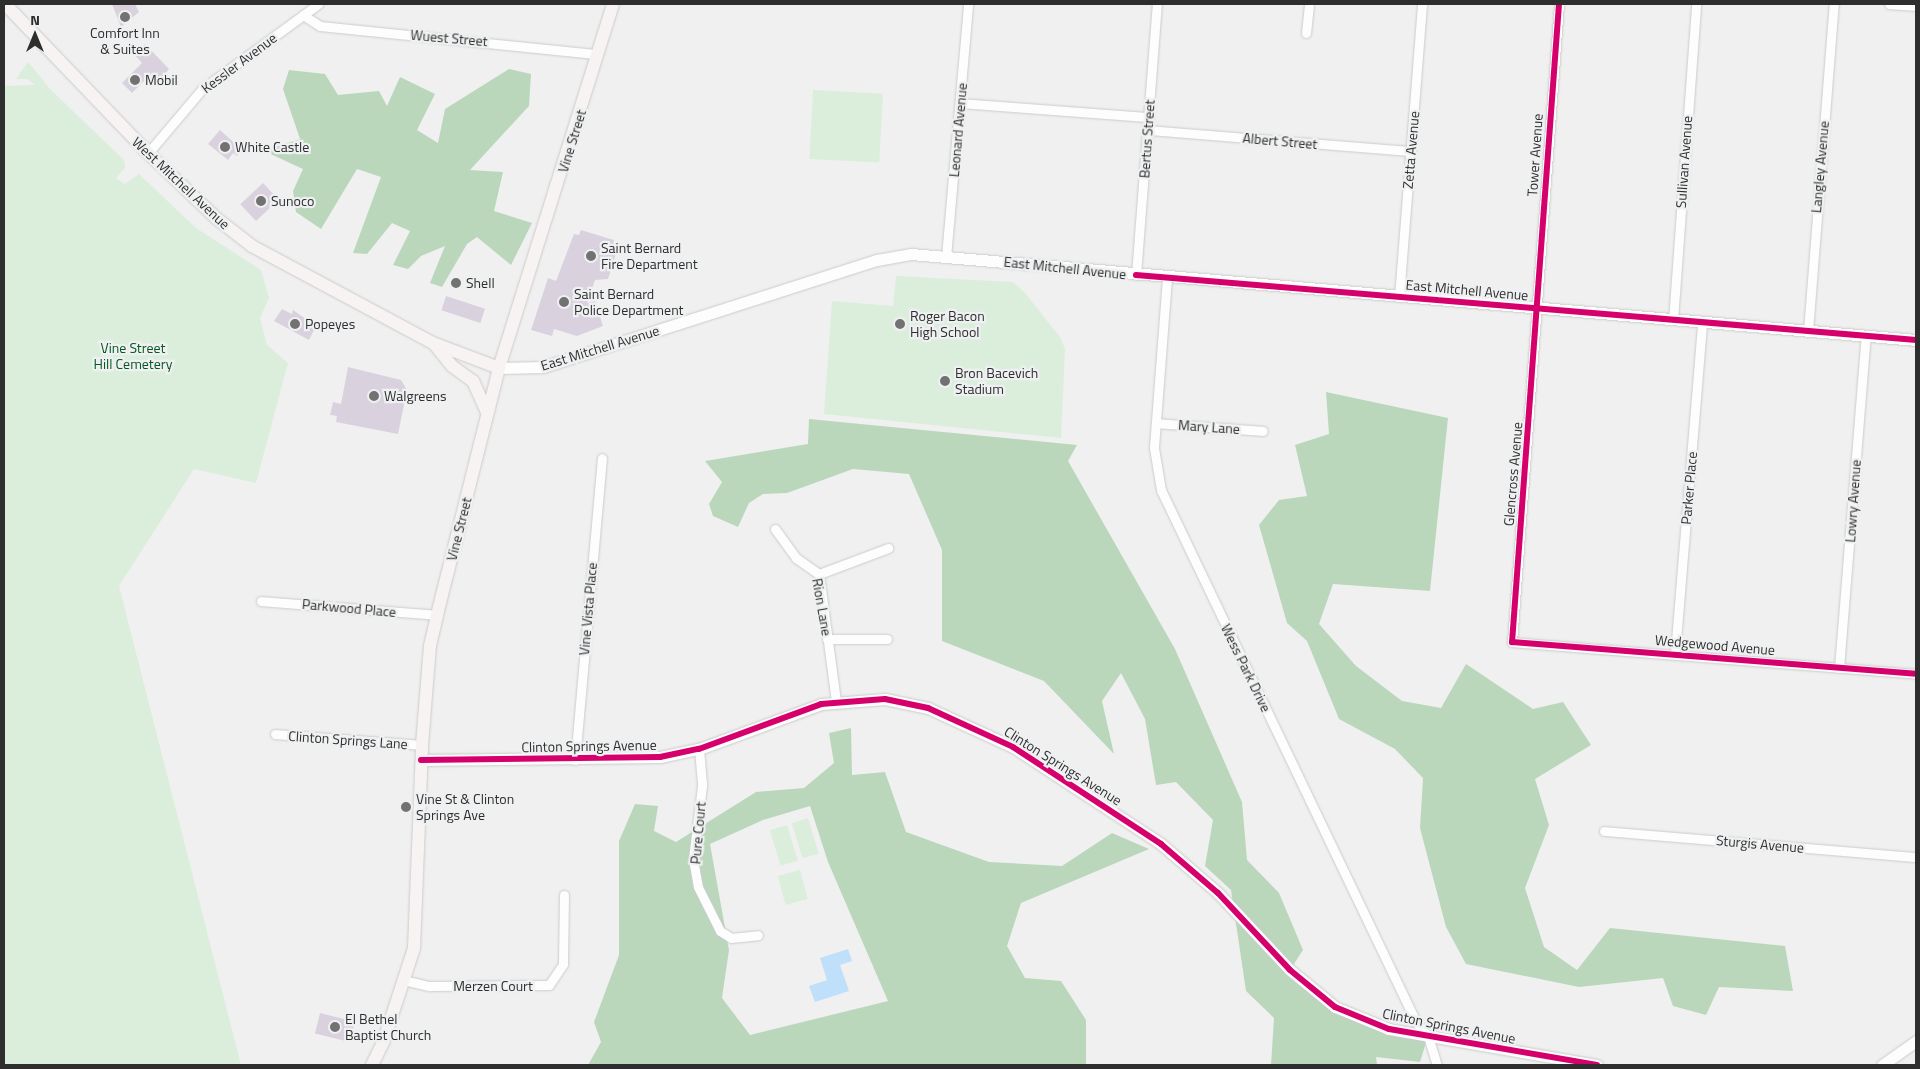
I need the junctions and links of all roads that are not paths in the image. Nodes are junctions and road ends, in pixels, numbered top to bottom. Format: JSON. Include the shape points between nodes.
{"nodes":[{"id":1,"x":5,"y":4,"type":"edge"},
{"id":2,"x":318,"y":4,"type":"edge"},
{"id":3,"x":613,"y":4,"type":"edge"},
{"id":4,"x":968,"y":4,"type":"edge"},
{"id":5,"x":1157,"y":4,"type":"edge"},
{"id":6,"x":1309,"y":4,"type":"edge"},
{"id":7,"x":1422,"y":4,"type":"edge"},
{"id":8,"x":1559,"y":4,"type":"edge"},
{"id":9,"x":1696,"y":4,"type":"edge"},
{"id":10,"x":1834,"y":4,"type":"edge"},
{"id":11,"x":1889,"y":4,"type":"edge"},
{"id":12,"x":1916,"y":6,"type":"edge"},
{"id":13,"x":303,"y":15,"type":"junction"},
{"id":14,"x":1306,"y":33,"type":"dead end"},
{"id":15,"x":598,"y":54,"type":"junction"},
{"id":16,"x":961,"y":103,"type":"junction"},
{"id":17,"x":1148,"y":117,"type":"junction"},
{"id":18,"x":1148,"y":130,"type":"junction"},
{"id":19,"x":1411,"y":151,"type":"junction"},
{"id":20,"x":148,"y":154,"type":"junction"},
{"id":21,"x":946,"y":257,"type":"junction"},
{"id":22,"x":1136,"y":275,"type":"junction"},
{"id":23,"x":1167,"y":278,"type":"junction"},
{"id":24,"x":1399,"y":297,"type":"junction"},
{"id":25,"x":1538,"y":308,"type":"junction"},
{"id":26,"x":1673,"y":320,"type":"junction"},
{"id":27,"x":1702,"y":322,"type":"junction"},
{"id":28,"x":1808,"y":331,"type":"junction"},
{"id":29,"x":1866,"y":335,"type":"junction"},
{"id":30,"x":1916,"y":340,"type":"edge"},
{"id":31,"x":433,"y":343,"type":"junction"},
{"id":32,"x":499,"y":368,"type":"junction"},
{"id":33,"x":488,"y":414,"type":"junction"},
{"id":34,"x":1156,"y":423,"type":"junction"},
{"id":35,"x":1263,"y":431,"type":"dead end"},
{"id":36,"x":602,"y":458,"type":"dead end"},
{"id":37,"x":775,"y":529,"type":"dead end"},
{"id":38,"x":888,"y":548,"type":"dead end"},
{"id":39,"x":819,"y":574,"type":"junction"},
{"id":40,"x":261,"y":601,"type":"dead end"},
{"id":41,"x":437,"y":615,"type":"junction"},
{"id":42,"x":827,"y":639,"type":"junction"},
{"id":43,"x":887,"y":639,"type":"dead end"},
{"id":44,"x":1512,"y":642,"type":"joint"},
{"id":45,"x":1675,"y":654,"type":"junction"},
{"id":46,"x":1840,"y":668,"type":"junction"},
{"id":47,"x":1916,"y":674,"type":"edge"},
{"id":48,"x":836,"y":702,"type":"junction"},
{"id":49,"x":274,"y":734,"type":"dead end"},
{"id":50,"x":422,"y":745,"type":"junction"},
{"id":51,"x":699,"y":749,"type":"junction"},
{"id":52,"x":421,"y":760,"type":"junction"},
{"id":53,"x":575,"y":760,"type":"junction"},
{"id":54,"x":1604,"y":831,"type":"dead end"},
{"id":55,"x":1916,"y":857,"type":"edge"},
{"id":56,"x":564,"y":895,"type":"dead end"},
{"id":57,"x":758,"y":935,"type":"dead end"},
{"id":58,"x":403,"y":980,"type":"junction"},
{"id":59,"x":1428,"y":1036,"type":"junction"},
{"id":60,"x":1916,"y":1041,"type":"edge"},
{"id":61,"x":372,"y":1065,"type":"edge"},
{"id":62,"x":1437,"y":1065,"type":"edge"},
{"id":63,"x":1593,"y":1065,"type":"edge"},
{"id":64,"x":1882,"y":1065,"type":"edge"}],
"edges":[{"from":1,"to":20,"type":"main road","name":"West Mitchell Avenue"},
{"from":2,"to":13,"type":"street","name":"Kessler Avenue"},
{"from":3,"to":15,"type":"main road","name":"Vine Street"},
{"from":4,"to":16,"type":"street","name":"Leonard Avenue"},
{"from":5,"to":17,"type":"street","name":"Bertus Street"},
{"from":6,"to":14,"type":"street"},
{"from":7,"to":19,"type":"street","name":"Zetta Avenue"},
{"from":8,"to":25,"type":"street","name":"Tower Avenue"},
{"from":9,"to":26,"type":"street","name":"Sullivan Avenue"},
{"from":10,"to":28,"type":"street","name":"Langley Avenue"},
{"from":11,"to":12,"type":"street"},
{"from":13,"to":15,"type":"street","name":"Wuest Street","via":[[320,26]]},
{"from":13,"to":20,"type":"street","name":"Kessler Avenue","via":[[202,90]]},
{"from":15,"to":32,"type":"main road","name":"Vine Street"},
{"from":16,"to":17,"type":"street"},
{"from":16,"to":21,"type":"street","name":"Leonard Avenue"},
{"from":17,"to":18,"type":"street","name":"Bertus Street"},
{"from":18,"to":19,"type":"street","name":"Albert Street"},
{"from":18,"to":22,"type":"street","name":"Bertus Street"},
{"from":19,"to":24,"type":"street","name":"Zetta Avenue"},
{"from":20,"to":31,"type":"main road","name":"West Mitchell Avenue","via":[[216,218],[252,246]]},
{"from":21,"to":22,"type":"street","name":"East Mitchell Avenue"},
{"from":21,"to":32,"type":"street","name":"East Mitchell Avenue","via":[[911,254],[877,260],[578,357],[534,368]]},
{"from":22,"to":23,"type":"street","name":"East Mitchell Avenue"},
{"from":23,"to":24,"type":"street","name":"East Mitchell Avenue"},
{"from":23,"to":34,"type":"street","name":"Wess Park Drive"},
{"from":24,"to":25,"type":"street","name":"East Mitchell Avenue"},
{"from":25,"to":26,"type":"street","name":"East Mitchell Avenue"},
{"from":25,"to":44,"type":"street","name":"Glencross Avenue"},
{"from":26,"to":27,"type":"street","name":"East Mitchell Avenue"},
{"from":27,"to":28,"type":"street","name":"East Mitchell Avenue"},
{"from":27,"to":45,"type":"street","name":"Parker Place"},
{"from":28,"to":29,"type":"street","name":"East Mitchell Avenue"},
{"from":29,"to":30,"type":"street","name":"East Mitchell Avenue"},
{"from":29,"to":46,"type":"street","name":"Lowry Avenue"},
{"from":31,"to":32,"type":"main road","name":"West Mitchell Avenue"},
{"from":31,"to":33,"type":"main road","via":[[452,366],[473,381]]},
{"from":32,"to":33,"type":"main road","name":"Vine Street"},
{"from":33,"to":41,"type":"main road","name":"Vine Street"},
{"from":34,"to":35,"type":"street","name":"Mary Lane"},
{"from":34,"to":59,"type":"street","name":"Wess Park Drive","via":[[1154,462],[1161,490],[1416,1022]]},
{"from":36,"to":53,"type":"street","name":"Vine Vista Place"},
{"from":37,"to":39,"type":"street","name":"Rion Lane","via":[[796,558]]},
{"from":38,"to":39,"type":"street"},
{"from":39,"to":42,"type":"street","name":"Rion Lane"},
{"from":40,"to":41,"type":"street","name":"Parkwood Place"},
{"from":41,"to":50,"type":"main road","name":"Vine Street","via":[[430,646]]},
{"from":42,"to":43,"type":"street"},
{"from":42,"to":48,"type":"street","name":"Rion Lane"},
{"from":44,"to":45,"type":"street","name":"Wedgewood Avenue"},
{"from":45,"to":46,"type":"street","name":"Wedgewood Avenue"},
{"from":46,"to":47,"type":"street","name":"Wedgewood Avenue"},
{"from":48,"to":51,"type":"street","name":"Clinton Springs Avenue","via":[[778,717]]},
{"from":48,"to":59,"type":"street","name":"Clinton Springs Avenue","via":[[885,699],[928,708],[1013,748],[1161,844],[1218,894],[1290,970],[1335,1007],[1380,1026]]},
{"from":49,"to":50,"type":"street","name":"Clinton Springs Lane"},
{"from":50,"to":52,"type":"main road","name":"Vine Street"},
{"from":51,"to":53,"type":"street","name":"Clinton Springs Avenue","via":[[637,759]]},
{"from":51,"to":57,"type":"street","name":"Pure Court","via":[[702,786],[693,859],[698,888],[720,931],[730,938]]},
{"from":52,"to":53,"type":"street","name":"Clinton Springs Avenue"},
{"from":52,"to":58,"type":"main road","name":"Vine Street","via":[[416,934]]},
{"from":54,"to":55,"type":"street","name":"Sturgis Avenue"},
{"from":56,"to":58,"type":"street","name":"Merzen Court","via":[[563,964],[549,985],[430,986]]},
{"from":58,"to":61,"type":"main road","name":"Vine Street"},
{"from":59,"to":62,"type":"street","name":"Wess Park Drive"},
{"from":59,"to":63,"type":"street","name":"Clinton Springs Avenue"},
{"from":60,"to":64,"type":"street"}]}
